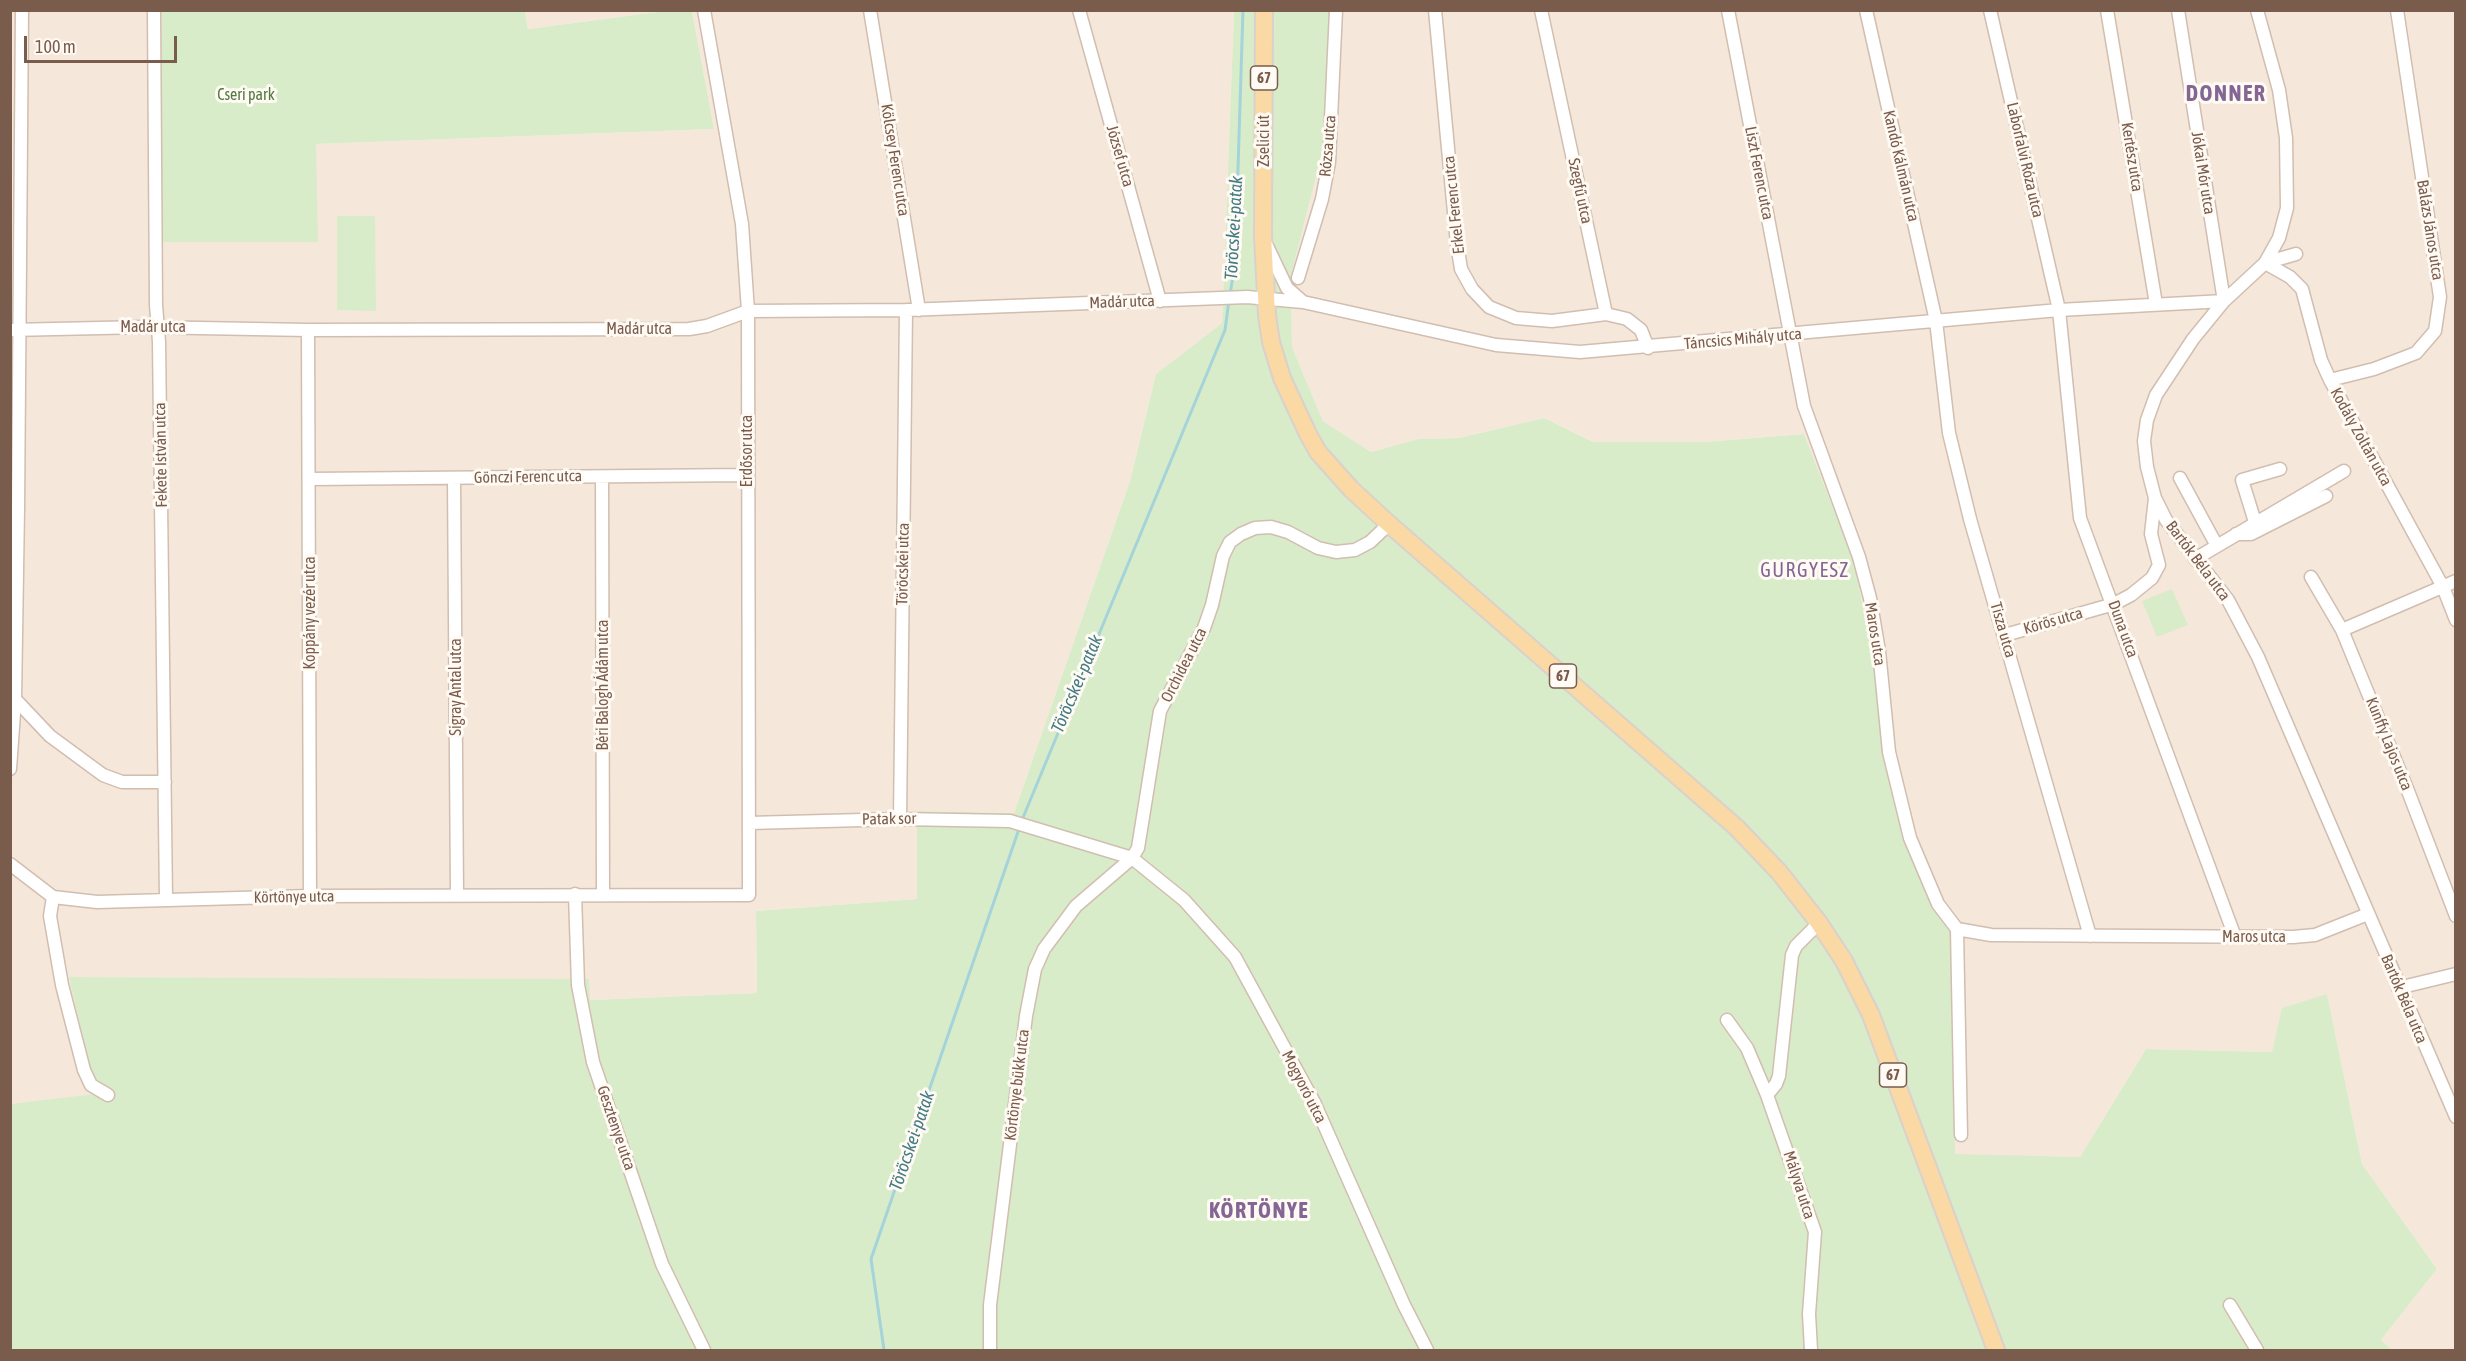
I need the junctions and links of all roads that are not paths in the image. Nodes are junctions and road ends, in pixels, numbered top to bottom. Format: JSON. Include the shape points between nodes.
{"nodes":[{"id":1,"x":22,"y":10,"type":"edge"},
{"id":2,"x":154,"y":10,"type":"edge"},
{"id":3,"x":704,"y":10,"type":"edge"},
{"id":4,"x":870,"y":10,"type":"edge"},
{"id":5,"x":1079,"y":10,"type":"edge"},
{"id":6,"x":1264,"y":10,"type":"edge"},
{"id":7,"x":1336,"y":10,"type":"edge"},
{"id":8,"x":1435,"y":10,"type":"edge"},
{"id":9,"x":1541,"y":10,"type":"edge"},
{"id":10,"x":1728,"y":10,"type":"edge"},
{"id":11,"x":1866,"y":10,"type":"edge"},
{"id":12,"x":1990,"y":10,"type":"edge"},
{"id":13,"x":2108,"y":10,"type":"edge"},
{"id":14,"x":2178,"y":10,"type":"edge"},
{"id":15,"x":2257,"y":10,"type":"edge"},
{"id":16,"x":2397,"y":10,"type":"edge"},
{"id":17,"x":16,"y":65,"type":"edge"},
{"id":18,"x":1263,"y":236,"type":"junction"},
{"id":19,"x":2296,"y":254,"type":"dead end"},
{"id":20,"x":2265,"y":263,"type":"junction"},
{"id":21,"x":1299,"y":278,"type":"dead end"},
{"id":22,"x":1265,"y":298,"type":"junction"},
{"id":23,"x":2224,"y":300,"type":"junction"},
{"id":24,"x":1160,"y":301,"type":"junction"},
{"id":25,"x":1302,"y":302,"type":"junction"},
{"id":26,"x":2156,"y":304,"type":"junction"},
{"id":27,"x":906,"y":310,"type":"junction"},
{"id":28,"x":919,"y":310,"type":"junction"},
{"id":29,"x":2059,"y":310,"type":"junction"},
{"id":30,"x":748,"y":311,"type":"junction"},
{"id":31,"x":1606,"y":314,"type":"junction"},
{"id":32,"x":1936,"y":321,"type":"junction"},
{"id":33,"x":157,"y":327,"type":"junction"},
{"id":34,"x":14,"y":330,"type":"edge"},
{"id":35,"x":308,"y":330,"type":"junction"},
{"id":36,"x":1791,"y":335,"type":"junction"},
{"id":37,"x":1648,"y":348,"type":"junction"},
{"id":38,"x":2330,"y":380,"type":"junction"},
{"id":39,"x":2280,"y":469,"type":"dead end"},
{"id":40,"x":2344,"y":471,"type":"dead end"},
{"id":41,"x":747,"y":475,"type":"junction"},
{"id":42,"x":602,"y":477,"type":"junction"},
{"id":43,"x":454,"y":478,"type":"junction"},
{"id":44,"x":2180,"y":478,"type":"dead end"},
{"id":45,"x":310,"y":480,"type":"junction"},
{"id":46,"x":2326,"y":496,"type":"dead end"},
{"id":47,"x":2155,"y":498,"type":"junction"},
{"id":48,"x":2255,"y":522,"type":"junction"},
{"id":49,"x":1389,"y":524,"type":"junction"},
{"id":50,"x":2235,"y":534,"type":"junction"},
{"id":51,"x":2217,"y":546,"type":"junction"},
{"id":52,"x":2195,"y":559,"type":"junction"},
{"id":53,"x":2311,"y":578,"type":"dead end"},
{"id":54,"x":2456,"y":581,"type":"edge"},
{"id":55,"x":2442,"y":587,"type":"junction"},
{"id":56,"x":2114,"y":604,"type":"junction"},
{"id":57,"x":2456,"y":620,"type":"edge"},
{"id":58,"x":2342,"y":630,"type":"junction"},
{"id":59,"x":2005,"y":635,"type":"junction"},
{"id":60,"x":15,"y":699,"type":"junction"},
{"id":61,"x":10,"y":769,"type":"edge"},
{"id":62,"x":165,"y":782,"type":"junction"},
{"id":63,"x":900,"y":819,"type":"junction"},
{"id":64,"x":749,"y":823,"type":"junction"},
{"id":65,"x":1132,"y":858,"type":"junction"},
{"id":66,"x":10,"y":864,"type":"edge"},
{"id":67,"x":575,"y":894,"type":"junction"},
{"id":68,"x":603,"y":894,"type":"junction"},
{"id":69,"x":457,"y":895,"type":"junction"},
{"id":70,"x":749,"y":895,"type":"joint"},
{"id":71,"x":310,"y":896,"type":"junction"},
{"id":72,"x":53,"y":897,"type":"junction"},
{"id":73,"x":166,"y":900,"type":"junction"},
{"id":74,"x":2368,"y":914,"type":"junction"},
{"id":75,"x":2456,"y":916,"type":"edge"},
{"id":76,"x":1819,"y":923,"type":"junction"},
{"id":77,"x":1957,"y":929,"type":"junction"},
{"id":78,"x":2090,"y":936,"type":"junction"},
{"id":79,"x":2235,"y":937,"type":"junction"},
{"id":80,"x":2456,"y":974,"type":"edge"},
{"id":81,"x":2398,"y":988,"type":"junction"},
{"id":82,"x":1727,"y":1020,"type":"dead end"},
{"id":83,"x":108,"y":1095,"type":"dead end"},
{"id":84,"x":1767,"y":1095,"type":"junction"},
{"id":85,"x":2456,"y":1117,"type":"edge"},
{"id":86,"x":1961,"y":1135,"type":"dead end"},
{"id":87,"x":2230,"y":1305,"type":"dead end"},
{"id":88,"x":704,"y":1350,"type":"edge"},
{"id":89,"x":990,"y":1350,"type":"edge"},
{"id":90,"x":1427,"y":1350,"type":"edge"},
{"id":91,"x":1812,"y":1350,"type":"edge"},
{"id":92,"x":1996,"y":1350,"type":"edge"},
{"id":93,"x":2257,"y":1350,"type":"edge"}],
"edges":[{"from":1,"to":17,"type":"street"},
{"from":2,"to":33,"type":"street","name":"Fekete István utca"},
{"from":3,"to":30,"type":"street","name":"Erdősor utca","via":[[742,224]]},
{"from":4,"to":28,"type":"street","name":"Kölcsey Ferenc utca"},
{"from":5,"to":24,"type":"street","name":"József utca"},
{"from":6,"to":18,"type":"main road","name":"Zselici út","number":"67"},
{"from":7,"to":21,"type":"street","name":"Rózsa utca","via":[[1329,162]]},
{"from":8,"to":31,"type":"street","name":"Erkel Ferenc utca","via":[[1457,244],[1461,269],[1472,289],[1489,308],[1516,318],[1552,321]]},
{"from":9,"to":31,"type":"street","name":"Szegfű utca"},
{"from":10,"to":36,"type":"street","name":"Liszt Ferenc utca"},
{"from":11,"to":32,"type":"street","name":"Kandó Kálmán utca"},
{"from":12,"to":29,"type":"street","name":"Laborfalvi Róza utca"},
{"from":13,"to":26,"type":"street","name":"Kertész utca"},
{"from":14,"to":23,"type":"street","name":"Jókai Mór utca"},
{"from":15,"to":20,"type":"street","name":"Bartók Béla utca","via":[[2279,90],[2288,169],[2287,208],[2279,238]]},
{"from":16,"to":38,"type":"street","name":"Balázs János utca","via":[[2440,297],[2435,331],[2416,353]]},
{"from":17,"to":34,"type":"street"},
{"from":18,"to":22,"type":"main road","number":"67"},
{"from":18,"to":25,"type":"street","via":[[1278,273]]},
{"from":19,"to":20,"type":"street"},
{"from":20,"to":23,"type":"street","name":"Bartók Béla utca"},
{"from":20,"to":38,"type":"street","name":"Kodály Zoltán utca","via":[[2290,276],[2302,289]]},
{"from":22,"to":24,"type":"street","name":"Madár utca"},
{"from":22,"to":25,"type":"street","name":"Táncsics Mihály utca"},
{"from":22,"to":49,"type":"main road","number":"67","via":[[1279,370],[1308,434],[1318,452],[1351,489]]},
{"from":23,"to":26,"type":"street","name":"Táncsics Mihály utca"},
{"from":23,"to":47,"type":"street","name":"Bartók Béla utca","via":[[2175,365],[2156,395],[2147,420],[2146,467]]},
{"from":24,"to":28,"type":"street","name":"Madár utca"},
{"from":25,"to":37,"type":"street","name":"Táncsics Mihály utca","via":[[1496,345],[1580,352]]},
{"from":26,"to":29,"type":"street","name":"Táncsics Mihály utca"},
{"from":27,"to":28,"type":"street","name":"Madár utca"},
{"from":27,"to":30,"type":"street","name":"Madár utca"},
{"from":27,"to":63,"type":"street","name":"Töröcskei utca"},
{"from":29,"to":32,"type":"street","name":"Táncsics Mihály utca"},
{"from":29,"to":56,"type":"street","name":"Duna utca","via":[[2080,518]]},
{"from":30,"to":35,"type":"street","name":"Madár utca","via":[[689,329]]},
{"from":30,"to":41,"type":"street","name":"Erdősor utca"},
{"from":31,"to":37,"type":"street","via":[[1636,324]]},
{"from":32,"to":36,"type":"street","name":"Táncsics Mihály utca"},
{"from":32,"to":59,"type":"street","name":"Tisza utca","via":[[1949,433]]},
{"from":33,"to":34,"type":"street","name":"Madár utca"},
{"from":33,"to":35,"type":"street","name":"Madár utca"},
{"from":33,"to":62,"type":"street","name":"Fekete István utca"},
{"from":34,"to":60,"type":"street"},
{"from":35,"to":45,"type":"street","name":"Koppány vezér utca"},
{"from":36,"to":37,"type":"street","name":"Táncsics Mihály utca"},
{"from":36,"to":77,"type":"street","name":"Maros utca","via":[[1804,406],[1870,598],[1889,752],[1910,838],[1938,904]]},
{"from":38,"to":55,"type":"street","name":"Kodály Zoltán utca"},
{"from":39,"to":48,"type":"street","via":[[2242,480]]},
{"from":40,"to":48,"type":"street"},
{"from":41,"to":42,"type":"street","name":"Gönczi Ferenc utca"},
{"from":41,"to":64,"type":"street","name":"Erdősor utca"},
{"from":42,"to":43,"type":"street","name":"Gönczi Ferenc utca"},
{"from":42,"to":68,"type":"street","name":"Béri Balogh Ádám utca"},
{"from":43,"to":45,"type":"street","name":"Gönczi Ferenc utca"},
{"from":43,"to":69,"type":"street","name":"Sigray Antal utca"},
{"from":44,"to":51,"type":"street"},
{"from":45,"to":71,"type":"street","name":"Koppány vezér utca"},
{"from":46,"to":50,"type":"street","via":[[2251,534]]},
{"from":47,"to":52,"type":"street","name":"Bartók Béla utca"},
{"from":47,"to":56,"type":"street","name":"Körös utca","via":[[2151,534],[2159,565],[2152,578]]},
{"from":48,"to":50,"type":"street"},
{"from":49,"to":65,"type":"street","name":"Orchidea utca","via":[[1355,550],[1336,552],[1318,548],[1271,527],[1256,528],[1230,542],[1222,556],[1204,628],[1160,711],[1141,836]]},
{"from":49,"to":76,"type":"main road","number":"67","via":[[1737,828],[1779,872]]},
{"from":50,"to":51,"type":"street"},
{"from":51,"to":52,"type":"street"},
{"from":52,"to":74,"type":"street","name":"Bartók Béla utca","via":[[2228,600],[2253,647]]},
{"from":53,"to":58,"type":"street","name":"Kunffy Lajos utca"},
{"from":54,"to":55,"type":"street"},
{"from":55,"to":57,"type":"street","name":"Kodály Zoltán utca"},
{"from":55,"to":58,"type":"street"},
{"from":56,"to":59,"type":"street","name":"Körös utca"},
{"from":56,"to":79,"type":"street","name":"Duna utca"},
{"from":58,"to":75,"type":"street","name":"Kunffy Lajos utca"},
{"from":59,"to":78,"type":"street","name":"Tisza utca"},
{"from":60,"to":61,"type":"street"},
{"from":60,"to":62,"type":"street","via":[[50,736],[103,775],[122,782]]},
{"from":62,"to":73,"type":"street","name":"Fekete István utca"},
{"from":63,"to":64,"type":"street","name":"Patak sor"},
{"from":63,"to":65,"type":"street","name":"Patak sor","via":[[1010,820]]},
{"from":64,"to":70,"type":"street","name":"Erdősor utca"},
{"from":65,"to":89,"type":"street","name":"Körtönye bükk utca","via":[[1076,906],[1044,949],[1035,969],[990,1305]]},
{"from":65,"to":90,"type":"street","name":"Mogyoró utca","via":[[1184,900],[1234,957],[1314,1102]]},
{"from":66,"to":72,"type":"street"},
{"from":67,"to":68,"type":"street","name":"Körtönye utca"},
{"from":67,"to":69,"type":"street","name":"Körtönye utca"},
{"from":67,"to":88,"type":"street","name":"Gesztenye utca","via":[[578,985],[593,1062],[662,1264]]},
{"from":68,"to":70,"type":"street","name":"Körtönye utca"},
{"from":69,"to":71,"type":"street","name":"Körtönye utca"},
{"from":71,"to":73,"type":"street","name":"Körtönye utca"},
{"from":72,"to":73,"type":"street","name":"Körtönye utca","via":[[97,902]]},
{"from":72,"to":83,"type":"street","via":[[50,916],[84,1070],[91,1085]]},
{"from":74,"to":79,"type":"street","name":"Maros utca","via":[[2315,935]]},
{"from":74,"to":81,"type":"street","name":"Bartók Béla utca"},
{"from":76,"to":84,"type":"street","via":[[1792,955],[1779,1076]]},
{"from":76,"to":92,"type":"main road","number":"67","via":[[1871,1015]]},
{"from":77,"to":78,"type":"street","name":"Maros utca","via":[[1991,935]]},
{"from":77,"to":86,"type":"street"},
{"from":78,"to":79,"type":"street","name":"Maros utca"},
{"from":80,"to":81,"type":"street"},
{"from":81,"to":85,"type":"street","name":"Bartók Béla utca"},
{"from":82,"to":84,"type":"street","name":"Mályva utca","via":[[1747,1048]]},
{"from":84,"to":91,"type":"street","name":"Mályva utca","via":[[1815,1232],[1809,1314]]},
{"from":87,"to":93,"type":"street"}]}
